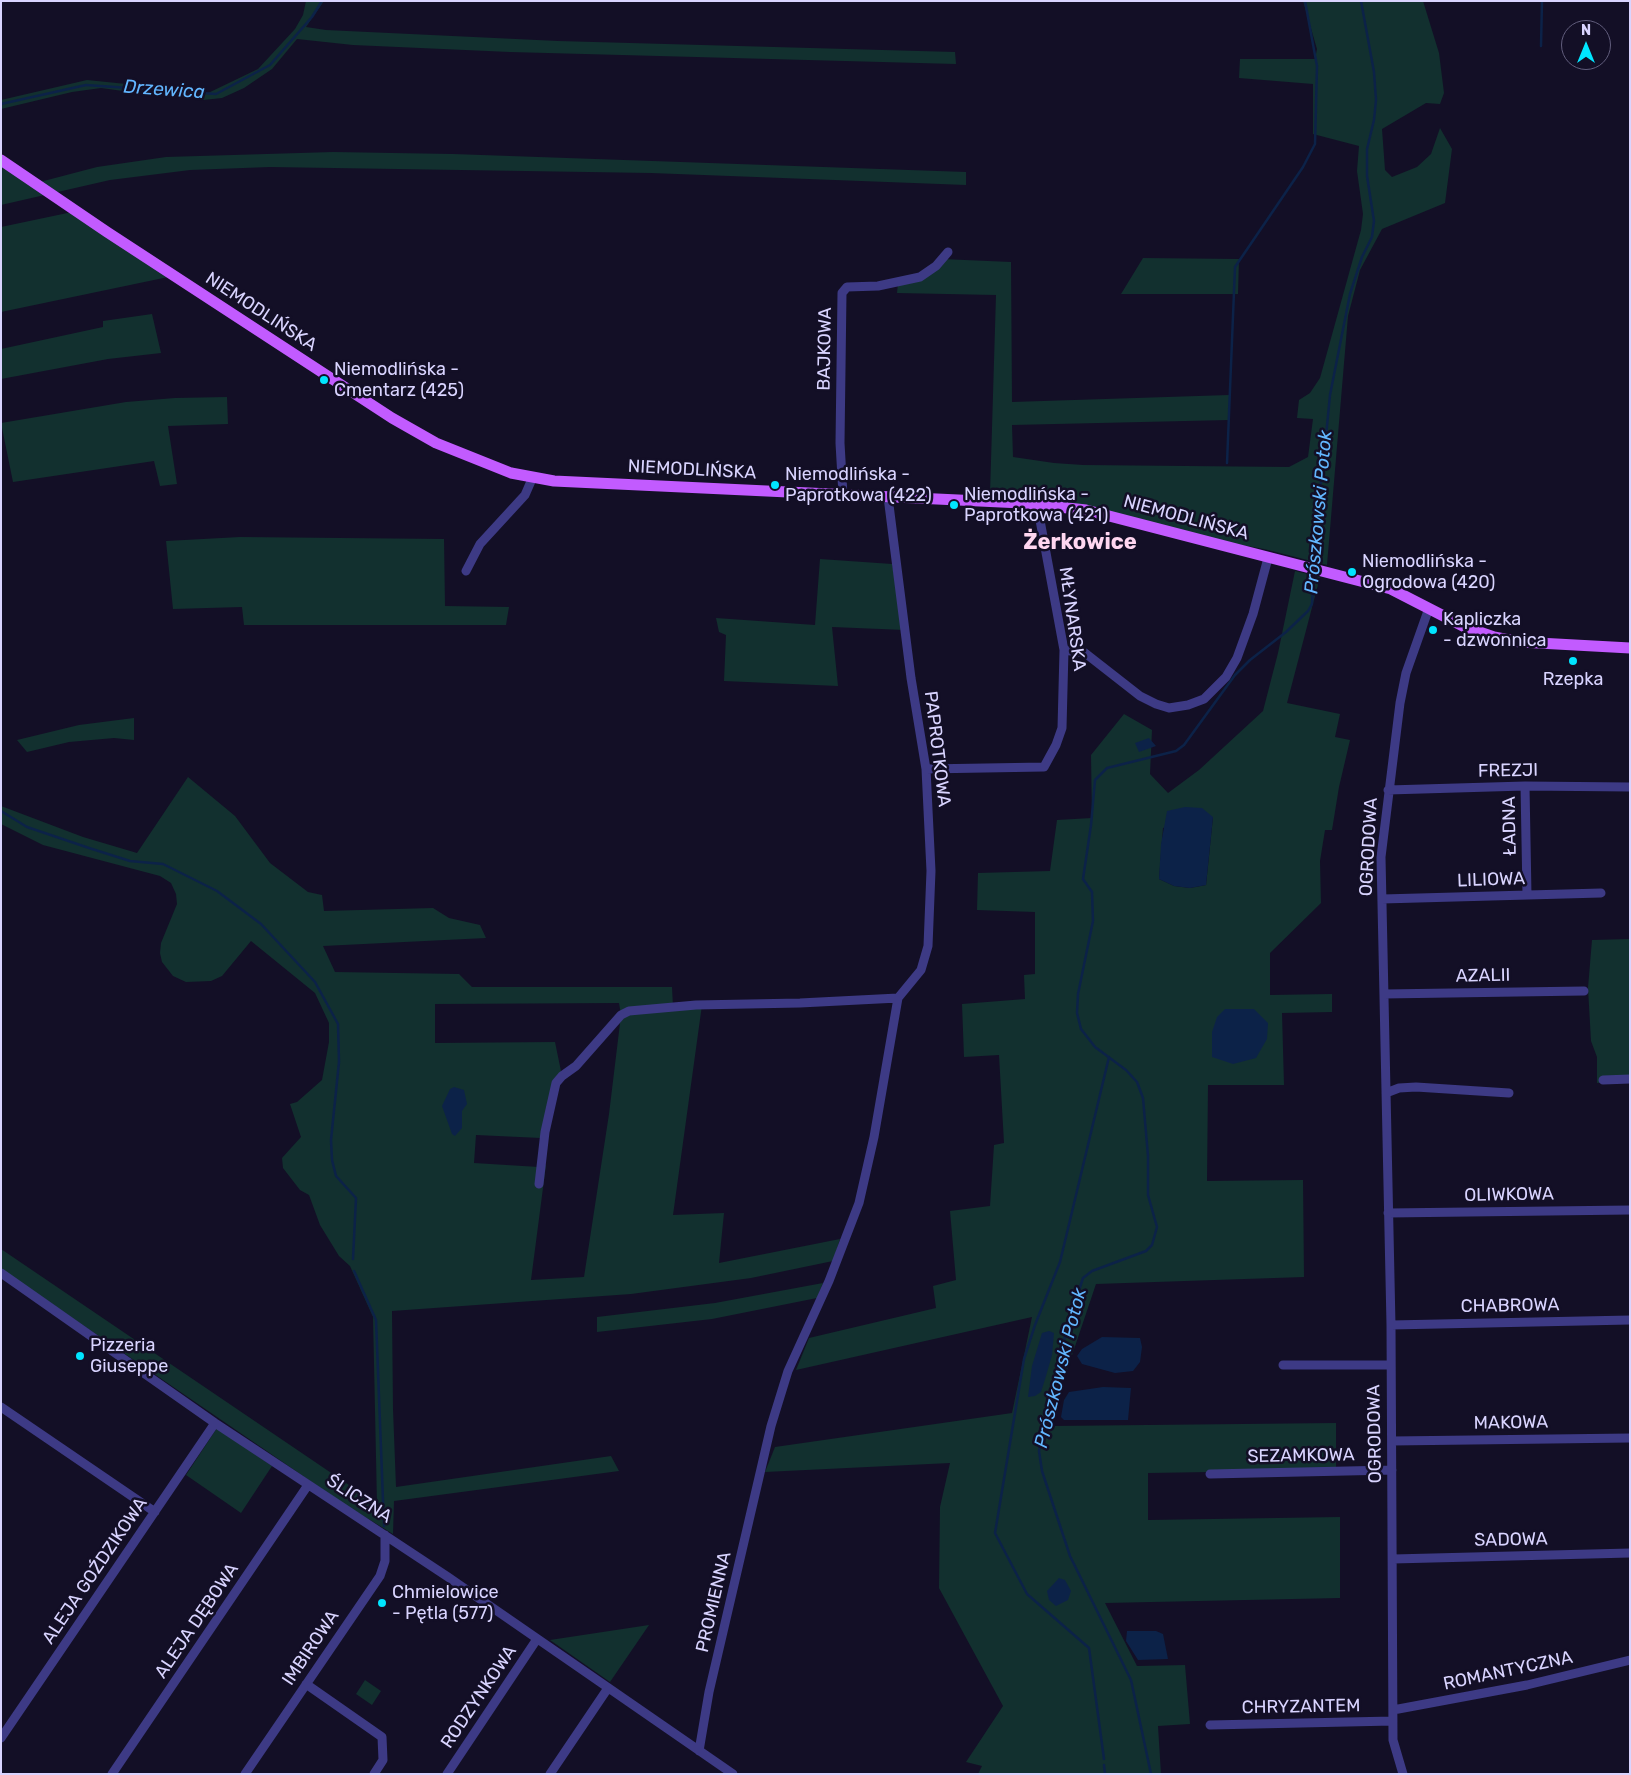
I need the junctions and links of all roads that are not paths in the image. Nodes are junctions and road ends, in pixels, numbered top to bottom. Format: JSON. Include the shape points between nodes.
{"nodes":[{"id":1,"x":1,"y":160,"type":"edge"},
{"id":2,"x":948,"y":252,"type":"dead end"},
{"id":3,"x":532,"y":479,"type":"junction"},
{"id":4,"x":843,"y":495,"type":"junction"},
{"id":5,"x":888,"y":497,"type":"junction"},
{"id":6,"x":1037,"y":504,"type":"junction"},
{"id":7,"x":1268,"y":558,"type":"junction"},
{"id":8,"x":466,"y":570,"type":"dead end"},
{"id":9,"x":1429,"y":608,"type":"junction"},
{"id":10,"x":1630,"y":648,"type":"edge"},
{"id":11,"x":1064,"y":650,"type":"junction"},
{"id":12,"x":926,"y":769,"type":"junction"},
{"id":13,"x":1525,"y":786,"type":"junction"},
{"id":14,"x":1630,"y":787,"type":"edge"},
{"id":15,"x":1388,"y":790,"type":"junction"},
{"id":16,"x":1601,"y":893,"type":"dead end"},
{"id":17,"x":1528,"y":895,"type":"junction"},
{"id":18,"x":1382,"y":899,"type":"junction"},
{"id":19,"x":1584,"y":991,"type":"dead end"},
{"id":20,"x":1384,"y":994,"type":"junction"},
{"id":21,"x":898,"y":998,"type":"junction"},
{"id":22,"x":1630,"y":1079,"type":"edge"},
{"id":23,"x":1603,"y":1080,"type":"dead end"},
{"id":24,"x":1386,"y":1093,"type":"junction"},
{"id":25,"x":1509,"y":1093,"type":"dead end"},
{"id":26,"x":879,"y":1112,"type":"joint"},
{"id":27,"x":539,"y":1184,"type":"dead end"},
{"id":28,"x":1630,"y":1210,"type":"edge"},
{"id":29,"x":1388,"y":1212,"type":"junction"},
{"id":30,"x":1,"y":1273,"type":"edge"},
{"id":31,"x":1630,"y":1320,"type":"edge"},
{"id":32,"x":1391,"y":1325,"type":"junction"},
{"id":33,"x":1283,"y":1365,"type":"dead end"},
{"id":34,"x":1391,"y":1365,"type":"junction"},
{"id":35,"x":1,"y":1407,"type":"edge"},
{"id":36,"x":215,"y":1423,"type":"junction"},
{"id":37,"x":1630,"y":1438,"type":"edge"},
{"id":38,"x":1392,"y":1441,"type":"junction"},
{"id":39,"x":1392,"y":1470,"type":"junction"},
{"id":40,"x":1210,"y":1474,"type":"dead end"},
{"id":41,"x":308,"y":1485,"type":"junction"},
{"id":42,"x":156,"y":1512,"type":"junction"},
{"id":43,"x":385,"y":1535,"type":"junction"},
{"id":44,"x":1630,"y":1554,"type":"edge"},
{"id":45,"x":1393,"y":1559,"type":"junction"},
{"id":46,"x":538,"y":1639,"type":"junction"},
{"id":47,"x":1630,"y":1660,"type":"edge"},
{"id":48,"x":306,"y":1684,"type":"junction"},
{"id":49,"x":608,"y":1688,"type":"junction"},
{"id":50,"x":1393,"y":1710,"type":"junction"},
{"id":51,"x":1393,"y":1721,"type":"junction"},
{"id":52,"x":1210,"y":1725,"type":"dead end"},
{"id":53,"x":1,"y":1738,"type":"edge"},
{"id":54,"x":699,"y":1751,"type":"junction"},
{"id":55,"x":112,"y":1774,"type":"edge"},
{"id":56,"x":246,"y":1774,"type":"edge"},
{"id":57,"x":374,"y":1774,"type":"edge"},
{"id":58,"x":447,"y":1774,"type":"edge"},
{"id":59,"x":550,"y":1774,"type":"edge"},
{"id":60,"x":733,"y":1774,"type":"edge"},
{"id":61,"x":1403,"y":1774,"type":"edge"}],
"edges":[{"from":1,"to":3,"type":"main road","name":"NIEMODLIŃSKA","via":[[392,418],[436,443],[486,465]]},
{"from":2,"to":4,"type":"street","name":"BAJKOWA","via":[[936,266],[920,276],[878,286],[847,287],[842,292],[840,442]]},
{"from":3,"to":4,"type":"main road","name":"NIEMODLIŃSKA"},
{"from":3,"to":8,"type":"street","via":[[525,495],[480,544]]},
{"from":4,"to":5,"type":"main road","name":"NIEMODLIŃSKA"},
{"from":5,"to":6,"type":"main road","name":"NIEMODLIŃSKA"},
{"from":5,"to":12,"type":"street","name":"PAPROTKOWA"},
{"from":6,"to":7,"type":"main road","name":"NIEMODLIŃSKA","via":[[1086,510]]},
{"from":6,"to":11,"type":"street","name":"MŁYNARSKA"},
{"from":7,"to":9,"type":"main road","name":"NIEMODLIŃSKA","via":[[1391,589]]},
{"from":7,"to":11,"type":"street","via":[[1237,658],[1226,677],[1204,699],[1169,708],[1156,704],[1140,696],[1085,653]]},
{"from":9,"to":10,"type":"main road","name":"NIEMODLIŃSKA","via":[[1475,632],[1506,639]]},
{"from":9,"to":15,"type":"street","name":"OGRODOWA","via":[[1406,672]]},
{"from":11,"to":12,"type":"street","name":"MŁYNARSKA","via":[[1062,728],[1044,766]]},
{"from":12,"to":21,"type":"street","name":"PAPROTKOWA","via":[[931,871],[928,946],[921,970]]},
{"from":13,"to":14,"type":"street","name":"FREZJI"},
{"from":13,"to":15,"type":"street","name":"FREZJI"},
{"from":13,"to":17,"type":"street","name":"ŁADNA"},
{"from":15,"to":18,"type":"street","name":"OGRODOWA","via":[[1381,857]]},
{"from":16,"to":17,"type":"street","name":"LILIOWA"},
{"from":17,"to":18,"type":"street","name":"LILIOWA"},
{"from":18,"to":20,"type":"street","name":"OGRODOWA"},
{"from":19,"to":20,"type":"street","name":"AZALII"},
{"from":20,"to":24,"type":"street","name":"OGRODOWA"},
{"from":21,"to":26,"type":"street","name":"PAPROTKOWA"},
{"from":21,"to":27,"type":"street","via":[[696,1005],[638,1009],[621,1015],[556,1084],[545,1132]]},
{"from":22,"to":23,"type":"street"},
{"from":24,"to":25,"type":"street","via":[[1416,1087]]},
{"from":24,"to":29,"type":"street","name":"OGRODOWA"},
{"from":26,"to":54,"type":"street","name":"PROMIENNA","via":[[859,1202],[826,1289],[788,1371],[771,1426],[709,1692]]},
{"from":28,"to":29,"type":"street","name":"OLIWKOWA"},
{"from":29,"to":32,"type":"street","name":"OGRODOWA"},
{"from":30,"to":36,"type":"street","name":"ŚLICZNA"},
{"from":31,"to":32,"type":"street","name":"CHABROWA"},
{"from":32,"to":34,"type":"street","name":"OGRODOWA"},
{"from":33,"to":34,"type":"street"},
{"from":34,"to":38,"type":"street","name":"OGRODOWA"},
{"from":35,"to":42,"type":"street"},
{"from":36,"to":41,"type":"street","name":"ŚLICZNA"},
{"from":36,"to":42,"type":"street","name":"ALEJA GOŹDZIKOWA"},
{"from":37,"to":38,"type":"street","name":"MAKOWA"},
{"from":38,"to":39,"type":"street","name":"OGRODOWA"},
{"from":39,"to":40,"type":"street","name":"SEZAMKOWA"},
{"from":39,"to":45,"type":"street","name":"OGRODOWA"},
{"from":41,"to":43,"type":"street","name":"ŚLICZNA"},
{"from":41,"to":55,"type":"street","name":"ALEJA DĘBOWA"},
{"from":42,"to":53,"type":"street","name":"ALEJA GOŹDZIKOWA"},
{"from":43,"to":46,"type":"street","name":"ŚLICZNA"},
{"from":43,"to":48,"type":"street","name":"IMBIROWA","via":[[385,1561],[380,1576]]},
{"from":44,"to":45,"type":"street","name":"SADOWA"},
{"from":45,"to":50,"type":"street","name":"OGRODOWA"},
{"from":46,"to":49,"type":"street","name":"ŚLICZNA"},
{"from":46,"to":58,"type":"street","name":"RODZYNKOWA"},
{"from":47,"to":50,"type":"street","name":"ROMANTYCZNA","via":[[1527,1685]]},
{"from":48,"to":56,"type":"street","name":"IMBIROWA"},
{"from":48,"to":57,"type":"street","via":[[382,1737],[383,1760]]},
{"from":49,"to":54,"type":"street","name":"ŚLICZNA"},
{"from":49,"to":59,"type":"street"},
{"from":50,"to":51,"type":"street","name":"OGRODOWA"},
{"from":51,"to":52,"type":"street","name":"CHRYZANTEM"},
{"from":51,"to":61,"type":"street","name":"OGRODOWA","via":[[1393,1740]]},
{"from":54,"to":60,"type":"street","name":"ŚLICZNA"}]}
